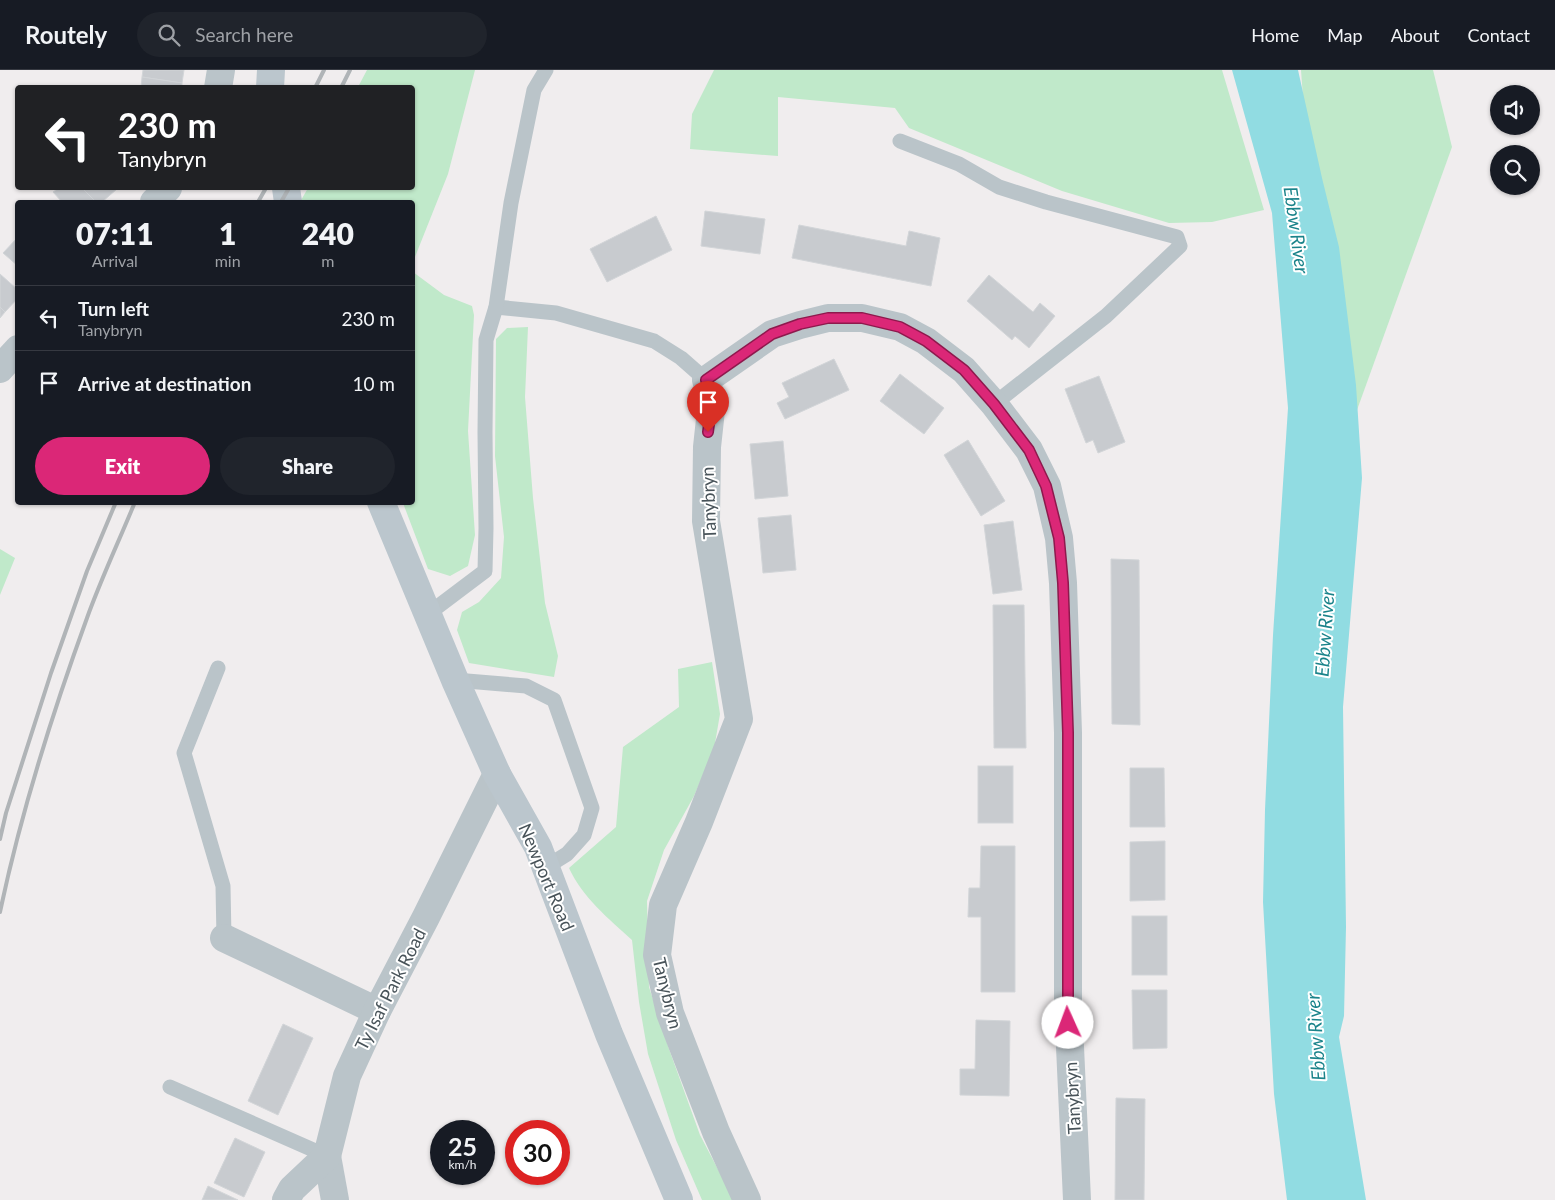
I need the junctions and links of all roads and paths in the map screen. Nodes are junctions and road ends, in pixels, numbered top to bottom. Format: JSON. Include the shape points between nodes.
{"nodes":[{"id":1,"x":220,"y":70,"type":"edge"},
{"id":2,"x":271,"y":70,"type":"edge"},
{"id":3,"x":546,"y":70,"type":"edge"},
{"id":4,"x":218,"y":85,"type":"edge"},
{"id":5,"x":270,"y":85,"type":"edge"},
{"id":6,"x":900,"y":141,"type":"dead end"},
{"id":7,"x":166,"y":190,"type":"edge"},
{"id":8,"x":156,"y":200,"type":"edge"},
{"id":9,"x":496,"y":307,"type":"junction"},
{"id":10,"x":15,"y":352,"type":"edge"},
{"id":11,"x":0,"y":369,"type":"edge"},
{"id":12,"x":706,"y":380,"type":"junction"},
{"id":13,"x":994,"y":404,"type":"junction"},
{"id":14,"x":382,"y":505,"type":"edge"},
{"id":15,"x":428,"y":614,"type":"junction"},
{"id":16,"x":218,"y":668,"type":"dead end"},
{"id":17,"x":455,"y":680,"type":"junction"},
{"id":18,"x":497,"y":774,"type":"junction"},
{"id":19,"x":546,"y":868,"type":"junction"},
{"id":20,"x":224,"y":938,"type":"joint"},
{"id":21,"x":377,"y":1011,"type":"junction"},
{"id":22,"x":170,"y":1087,"type":"dead end"},
{"id":23,"x":327,"y":1156,"type":"junction"},
{"id":24,"x":286,"y":1200,"type":"edge"},
{"id":25,"x":336,"y":1200,"type":"edge"},
{"id":26,"x":679,"y":1200,"type":"edge"},
{"id":27,"x":747,"y":1200,"type":"edge"},
{"id":28,"x":1077,"y":1200,"type":"edge"}],
"edges":[{"from":1,"to":4,"type":"street"},
{"from":2,"to":5,"type":"main road"},
{"from":3,"to":9,"type":"lane","via":[[532,99],[511,203]]},
{"from":6,"to":13,"type":"lane","via":[[959,164],[999,187],[1176,237],[1180,246],[1106,316]]},
{"from":7,"to":8,"type":"street"},
{"from":9,"to":12,"type":"lane","via":[[556,313],[654,341],[681,358]]},
{"from":9,"to":15,"type":"lane","via":[[486,340],[485,571]]},
{"from":10,"to":11,"type":"street"},
{"from":12,"to":13,"type":"street","name":"Tanybryn","via":[[772,334],[828,318],[862,318],[900,327],[926,341],[964,370]]},
{"from":12,"to":27,"type":"street","name":"Tanybryn","via":[[712,401],[707,447],[706,521],[739,719],[663,904],[657,954],[670,1012],[716,1132]]},
{"from":13,"to":28,"type":"street","name":"Tanybryn","via":[[1029,450],[1046,486],[1059,538],[1068,733],[1068,1003]]},
{"from":14,"to":15,"type":"main road","name":"Newport Road"},
{"from":15,"to":17,"type":"main road","name":"Newport Road"},
{"from":16,"to":20,"type":"lane","via":[[184,753],[223,886]]},
{"from":17,"to":18,"type":"main road","name":"Newport Road"},
{"from":17,"to":19,"type":"lane","via":[[526,686],[554,700],[592,808],[584,835],[568,854]]},
{"from":18,"to":19,"type":"main road","name":"Newport Road","via":[[538,846]]},
{"from":18,"to":21,"type":"street","name":"Ty Isaf Park Road"},
{"from":19,"to":26,"type":"main road","name":"Newport Road","via":[[609,1034]]},
{"from":20,"to":21,"type":"street"},
{"from":21,"to":23,"type":"street","name":"Ty Isaf Park Road","via":[[347,1076]]},
{"from":22,"to":23,"type":"lane"},
{"from":23,"to":24,"type":"street","via":[[292,1189]]},
{"from":23,"to":25,"type":"street"}]}
